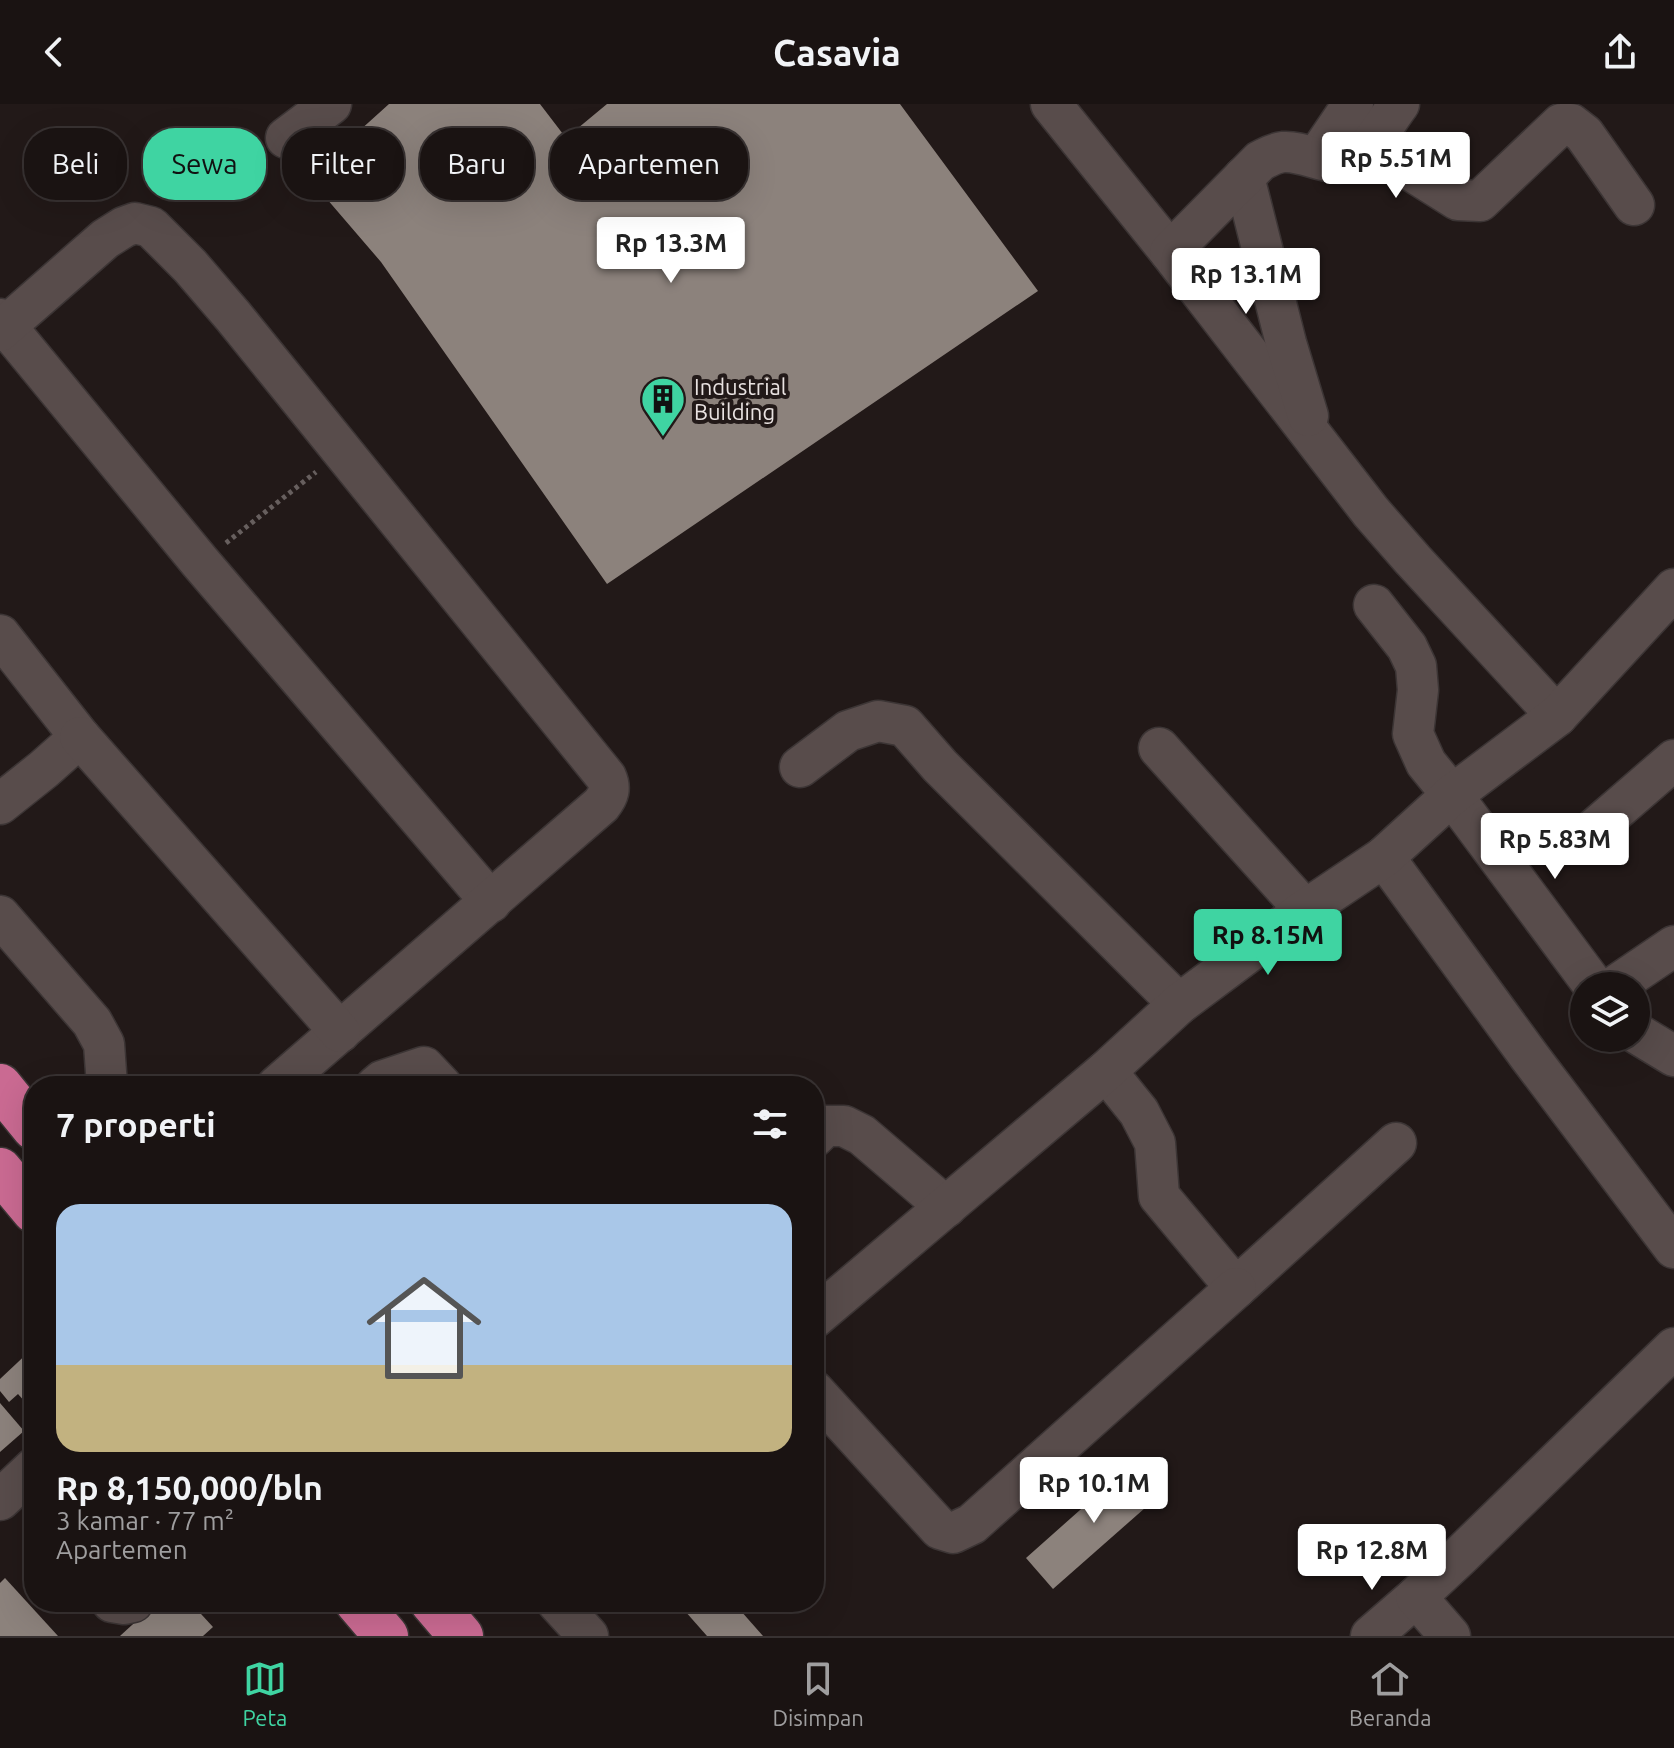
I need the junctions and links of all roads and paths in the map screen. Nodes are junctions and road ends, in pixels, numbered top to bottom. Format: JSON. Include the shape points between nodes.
{"nodes":[{"id":1,"x":331,"y":104,"type":"edge"},
{"id":2,"x":1051,"y":104,"type":"edge"},
{"id":3,"x":1353,"y":104,"type":"edge"},
{"id":4,"x":1399,"y":104,"type":"edge"},
{"id":5,"x":299,"y":128,"type":"edge"},
{"id":6,"x":1369,"y":144,"type":"junction"},
{"id":7,"x":1317,"y":157,"type":"junction"},
{"id":8,"x":1244,"y":177,"type":"junction"},
{"id":9,"x":1634,"y":205,"type":"dead end"},
{"id":10,"x":1170,"y":252,"type":"junction"},
{"id":11,"x":2,"y":325,"type":"edge"},
{"id":12,"x":1315,"y":437,"type":"junction"},
{"id":13,"x":342,"y":452,"type":"junction"},
{"id":14,"x":200,"y":562,"type":"junction"},
{"id":15,"x":1674,"y":589,"type":"edge"},
{"id":16,"x":1374,"y":605,"type":"dead end"},
{"id":17,"x":0,"y":635,"type":"edge"},
{"id":18,"x":1557,"y":716,"type":"junction"},
{"id":19,"x":80,"y":737,"type":"junction"},
{"id":20,"x":1159,"y":748,"type":"dead end"},
{"id":21,"x":1674,"y":760,"type":"edge"},
{"id":22,"x":800,"y":767,"type":"dead end"},
{"id":23,"x":1452,"y":795,"type":"junction"},
{"id":24,"x":0,"y":804,"type":"edge"},
{"id":25,"x":1584,"y":838,"type":"dead end"},
{"id":26,"x":1384,"y":857,"type":"junction"},
{"id":27,"x":491,"y":902,"type":"junction"},
{"id":28,"x":1305,"y":910,"type":"junction"},
{"id":29,"x":0,"y":916,"type":"edge"},
{"id":30,"x":1674,"y":946,"type":"edge"},
{"id":31,"x":1584,"y":972,"type":"edge"},
{"id":32,"x":1636,"y":972,"type":"edge"},
{"id":33,"x":1179,"y":1004,"type":"junction"},
{"id":34,"x":340,"y":1032,"type":"junction"},
{"id":35,"x":1650,"y":1041,"type":"edge"},
{"id":36,"x":1674,"y":1056,"type":"edge"},
{"id":37,"x":1106,"y":1071,"type":"junction"},
{"id":38,"x":106,"y":1076,"type":"edge"},
{"id":39,"x":289,"y":1076,"type":"edge"},
{"id":40,"x":397,"y":1076,"type":"edge"},
{"id":41,"x":433,"y":1076,"type":"edge"},
{"id":42,"x":0,"y":1086,"type":"edge"},
{"id":43,"x":24,"y":1116,"type":"edge"},
{"id":44,"x":824,"y":1127,"type":"edge"},
{"id":45,"x":1396,"y":1143,"type":"dead end"},
{"id":46,"x":0,"y":1170,"type":"edge"},
{"id":47,"x":24,"y":1199,"type":"edge"},
{"id":48,"x":946,"y":1207,"type":"junction"},
{"id":49,"x":1674,"y":1248,"type":"edge"},
{"id":50,"x":1236,"y":1288,"type":"junction"},
{"id":51,"x":824,"y":1310,"type":"edge"},
{"id":52,"x":1674,"y":1348,"type":"edge"},
{"id":53,"x":824,"y":1402,"type":"edge"},
{"id":54,"x":24,"y":1477,"type":"edge"},
{"id":55,"x":0,"y":1500,"type":"edge"},
{"id":56,"x":1416,"y":1597,"type":"junction"},
{"id":57,"x":366,"y":1612,"type":"edge"},
{"id":58,"x":566,"y":1612,"type":"edge"},
{"id":59,"x":386,"y":1636,"type":"edge"},
{"id":60,"x":588,"y":1636,"type":"edge"},
{"id":61,"x":1371,"y":1636,"type":"edge"},
{"id":62,"x":1450,"y":1636,"type":"edge"}],
"edges":[{"from":1,"to":5,"type":"street"},
{"from":2,"to":10,"type":"street"},
{"from":3,"to":7,"type":"street"},
{"from":4,"to":6,"type":"street"},
{"from":6,"to":7,"type":"street","via":[[1342,164]]},
{"from":6,"to":9,"type":"street","via":[[1458,200],[1480,201],[1561,124],[1571,124],[1584,134]]},
{"from":7,"to":8,"type":"street","via":[[1272,155]]},
{"from":8,"to":10,"type":"street"},
{"from":8,"to":12,"type":"street"},
{"from":10,"to":12,"type":"street"},
{"from":11,"to":13,"type":"street","via":[[105,239],[135,223],[151,227],[233,316]]},
{"from":11,"to":14,"type":"street"},
{"from":12,"to":18,"type":"street","via":[[1382,524]]},
{"from":13,"to":14,"type":"path"},
{"from":13,"to":27,"type":"street","via":[[610,787],[601,805]]},
{"from":14,"to":27,"type":"street"},
{"from":15,"to":18,"type":"street"},
{"from":16,"to":23,"type":"street","via":[[1416,666],[1413,734],[1426,763]]},
{"from":17,"to":19,"type":"street"},
{"from":18,"to":23,"type":"street"},
{"from":19,"to":24,"type":"street"},
{"from":19,"to":34,"type":"street"},
{"from":20,"to":28,"type":"street"},
{"from":21,"to":25,"type":"street"},
{"from":22,"to":33,"type":"street","via":[[848,731],[878,721],[905,726]]},
{"from":23,"to":26,"type":"street"},
{"from":23,"to":31,"type":"street"},
{"from":26,"to":28,"type":"street"},
{"from":26,"to":49,"type":"street"},
{"from":27,"to":34,"type":"street"},
{"from":28,"to":33,"type":"street"},
{"from":29,"to":38,"type":"street","via":[[92,1022],[104,1044]]},
{"from":30,"to":32,"type":"street"},
{"from":33,"to":37,"type":"street"},
{"from":34,"to":39,"type":"street"},
{"from":35,"to":36,"type":"street"},
{"from":37,"to":48,"type":"street"},
{"from":37,"to":50,"type":"street","via":[[1139,1112],[1155,1143],[1159,1196]]},
{"from":40,"to":41,"type":"street","via":[[424,1067]]},
{"from":42,"to":43,"type":"highway"},
{"from":44,"to":48,"type":"street","via":[[844,1126],[862,1135]]},
{"from":45,"to":50,"type":"street"},
{"from":46,"to":47,"type":"highway"},
{"from":48,"to":51,"type":"street"},
{"from":50,"to":53,"type":"street","via":[[972,1524],[953,1533],[940,1529]]},
{"from":52,"to":56,"type":"street"},
{"from":54,"to":55,"type":"street"},
{"from":56,"to":61,"type":"street"},
{"from":56,"to":62,"type":"street"},
{"from":57,"to":59,"type":"highway"},
{"from":58,"to":60,"type":"street"}]}
